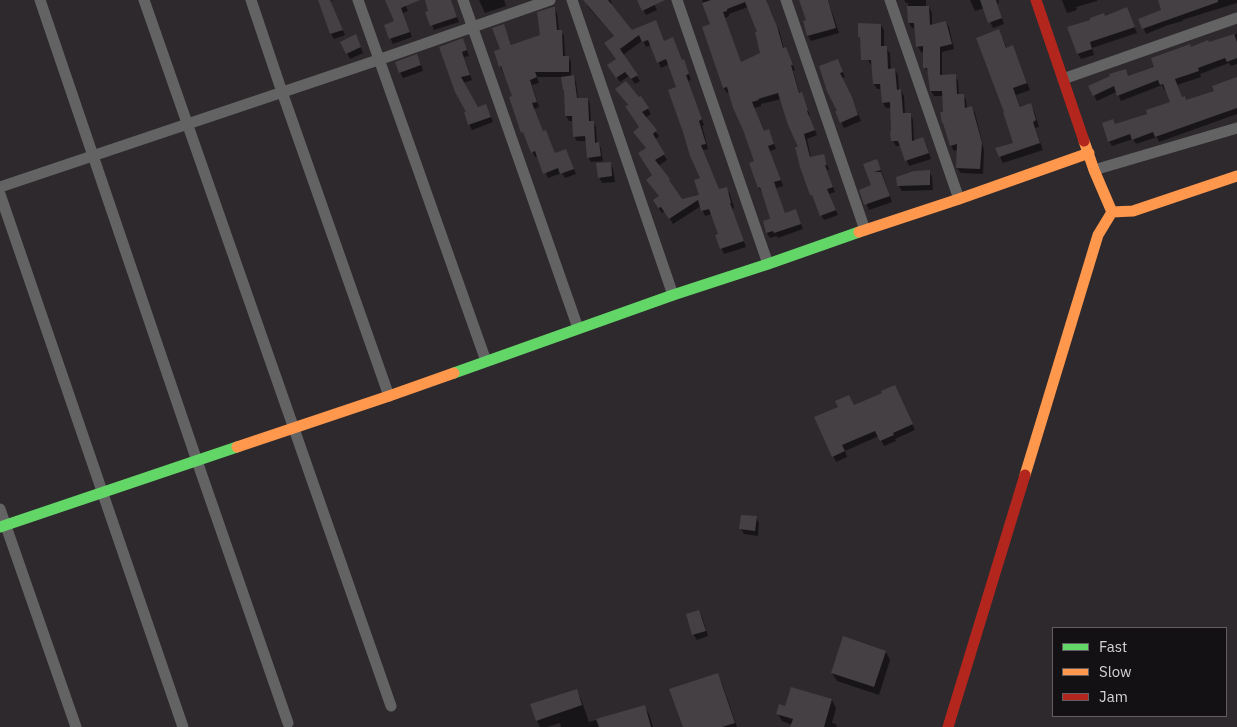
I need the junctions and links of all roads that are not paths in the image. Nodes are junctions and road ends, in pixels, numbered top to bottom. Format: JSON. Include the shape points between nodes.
{"nodes":[{"id":1,"x":40,"y":0,"type":"edge"},
{"id":2,"x":144,"y":0,"type":"edge"},
{"id":3,"x":251,"y":0,"type":"edge"},
{"id":4,"x":358,"y":0,"type":"edge"},
{"id":5,"x":463,"y":0,"type":"edge"},
{"id":6,"x":550,"y":0,"type":"edge"},
{"id":7,"x":572,"y":0,"type":"edge"},
{"id":8,"x":677,"y":0,"type":"edge"},
{"id":9,"x":786,"y":0,"type":"edge"},
{"id":10,"x":890,"y":0,"type":"edge"},
{"id":11,"x":1036,"y":0,"type":"edge"},
{"id":12,"x":1237,"y":18,"type":"edge"},
{"id":13,"x":472,"y":27,"type":"junction"},
{"id":14,"x":378,"y":60,"type":"junction"},
{"id":15,"x":1063,"y":78,"type":"junction"},
{"id":16,"x":282,"y":92,"type":"junction"},
{"id":17,"x":187,"y":125,"type":"junction"},
{"id":18,"x":1237,"y":128,"type":"edge"},
{"id":19,"x":1088,"y":153,"type":"junction"},
{"id":20,"x":94,"y":156,"type":"junction"},
{"id":21,"x":1094,"y":170,"type":"junction"},
{"id":22,"x":1237,"y":176,"type":"edge"},
{"id":23,"x":0,"y":187,"type":"edge"},
{"id":24,"x":0,"y":194,"type":"edge"},
{"id":25,"x":959,"y":199,"type":"junction"},
{"id":26,"x":1112,"y":212,"type":"junction"},
{"id":27,"x":865,"y":230,"type":"junction"},
{"id":28,"x":768,"y":264,"type":"junction"},
{"id":29,"x":674,"y":295,"type":"junction"},
{"id":30,"x":578,"y":328,"type":"junction"},
{"id":31,"x":486,"y":361,"type":"junction"},
{"id":32,"x":389,"y":396,"type":"junction"},
{"id":33,"x":294,"y":428,"type":"junction"},
{"id":34,"x":196,"y":461,"type":"junction"},
{"id":35,"x":102,"y":492,"type":"junction"},
{"id":36,"x":0,"y":510,"type":"edge"},
{"id":37,"x":3,"y":526,"type":"edge"},
{"id":38,"x":391,"y":706,"type":"dead end"},
{"id":39,"x":288,"y":723,"type":"dead end"},
{"id":40,"x":76,"y":727,"type":"edge"},
{"id":41,"x":183,"y":727,"type":"edge"},
{"id":42,"x":948,"y":727,"type":"edge"}],
"edges":[{"from":1,"to":20,"type":"street"},
{"from":2,"to":17,"type":"street"},
{"from":3,"to":16,"type":"street"},
{"from":4,"to":14,"type":"street"},
{"from":5,"to":13,"type":"street"},
{"from":6,"to":13,"type":"street"},
{"from":7,"to":29,"type":"street"},
{"from":8,"to":28,"type":"street"},
{"from":9,"to":27,"type":"street"},
{"from":10,"to":25,"type":"street"},
{"from":11,"to":15,"type":"street"},
{"from":12,"to":15,"type":"street"},
{"from":13,"to":14,"type":"street"},
{"from":13,"to":30,"type":"street"},
{"from":14,"to":16,"type":"street"},
{"from":14,"to":31,"type":"street"},
{"from":15,"to":19,"type":"street"},
{"from":16,"to":17,"type":"street"},
{"from":16,"to":32,"type":"street"},
{"from":17,"to":20,"type":"street"},
{"from":17,"to":33,"type":"street"},
{"from":18,"to":21,"type":"street"},
{"from":19,"to":21,"type":"street"},
{"from":19,"to":25,"type":"street"},
{"from":20,"to":23,"type":"street"},
{"from":20,"to":34,"type":"street"},
{"from":21,"to":26,"type":"street"},
{"from":22,"to":26,"type":"street","via":[[1133,211]]},
{"from":24,"to":35,"type":"street"},
{"from":25,"to":27,"type":"street"},
{"from":26,"to":42,"type":"street","via":[[1098,235]]},
{"from":27,"to":28,"type":"street"},
{"from":28,"to":29,"type":"street"},
{"from":29,"to":30,"type":"street"},
{"from":30,"to":31,"type":"street"},
{"from":31,"to":32,"type":"street"},
{"from":32,"to":33,"type":"street"},
{"from":33,"to":34,"type":"street"},
{"from":33,"to":38,"type":"street"},
{"from":34,"to":35,"type":"street"},
{"from":34,"to":39,"type":"street"},
{"from":35,"to":37,"type":"street"},
{"from":35,"to":41,"type":"street"},
{"from":36,"to":37,"type":"street"},
{"from":37,"to":40,"type":"street"}]}
